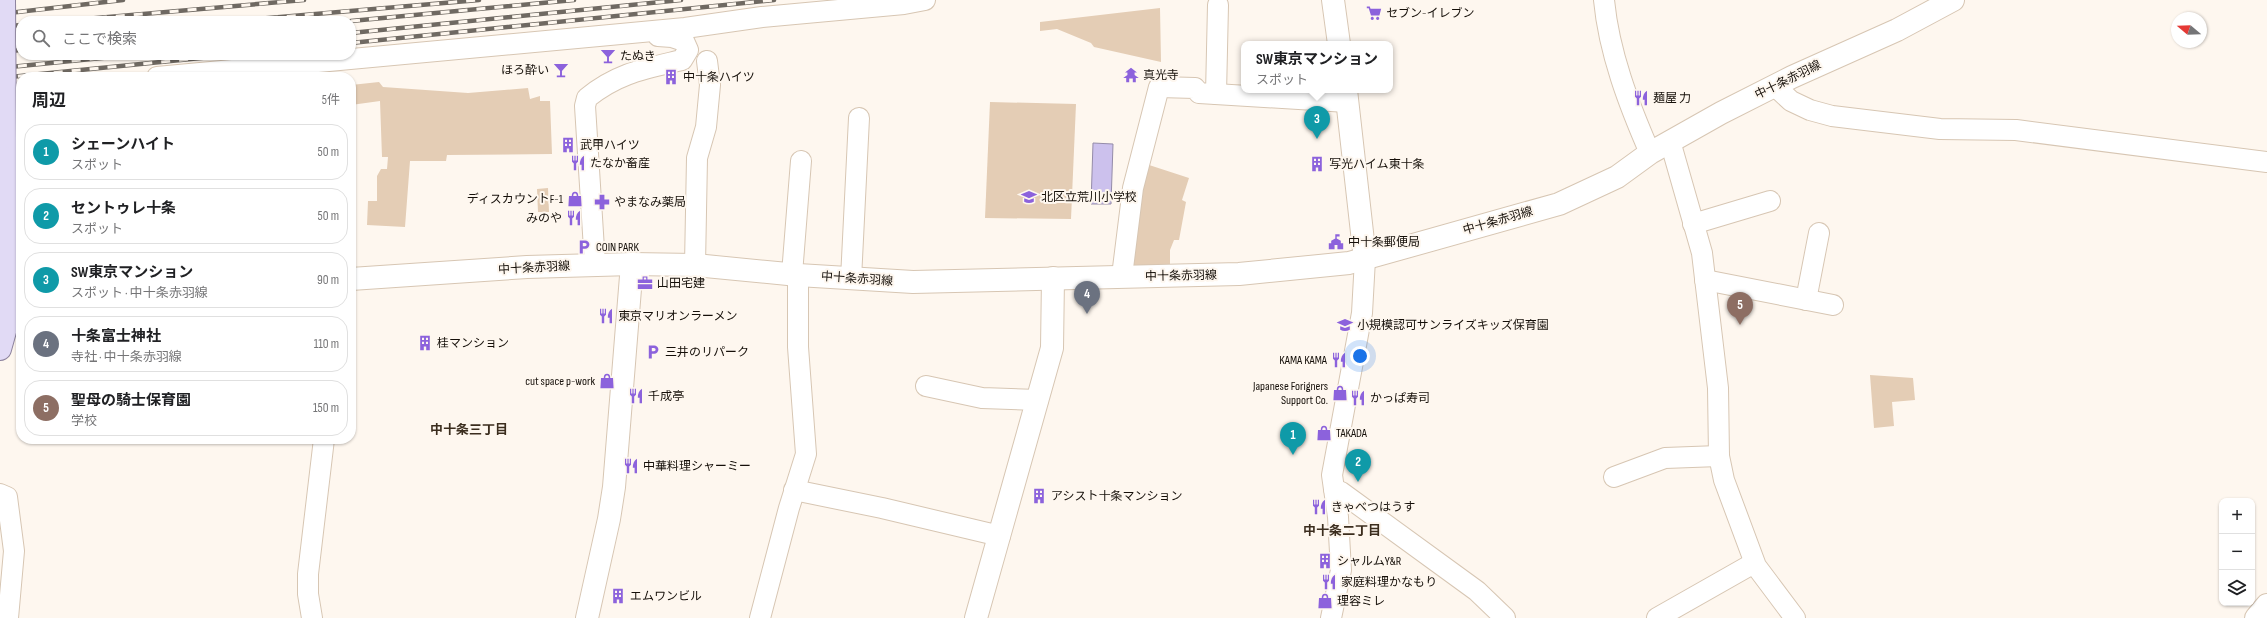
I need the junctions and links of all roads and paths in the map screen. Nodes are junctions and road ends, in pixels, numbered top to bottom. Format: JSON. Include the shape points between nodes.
{"nodes":[{"id":1,"x":4,"y":0,"type":"edge"},
{"id":2,"x":925,"y":0,"type":"edge"},
{"id":3,"x":1333,"y":0,"type":"edge"},
{"id":4,"x":1604,"y":0,"type":"edge"},
{"id":5,"x":1953,"y":0,"type":"edge"},
{"id":6,"x":1218,"y":5,"type":"dead end"},
{"id":7,"x":637,"y":32,"type":"junction"},
{"id":8,"x":1339,"y":41,"type":"edge"},
{"id":9,"x":356,"y":58,"type":"edge"},
{"id":10,"x":338,"y":60,"type":"edge"},
{"id":11,"x":707,"y":61,"type":"dead end"},
{"id":12,"x":210,"y":72,"type":"edge"},
{"id":13,"x":1775,"y":86,"type":"junction"},
{"id":14,"x":1216,"y":94,"type":"junction"},
{"id":15,"x":16,"y":96,"type":"edge"},
{"id":16,"x":1346,"y":96,"type":"edge"},
{"id":17,"x":0,"y":97,"type":"edge"},
{"id":18,"x":859,"y":118,"type":"dead end"},
{"id":19,"x":1670,"y":141,"type":"junction"},
{"id":20,"x":1650,"y":153,"type":"junction"},
{"id":21,"x":801,"y":161,"type":"dead end"},
{"id":22,"x":2267,"y":162,"type":"edge"},
{"id":23,"x":1770,"y":201,"type":"dead end"},
{"id":24,"x":1693,"y":224,"type":"junction"},
{"id":25,"x":1819,"y":233,"type":"dead end"},
{"id":26,"x":1365,"y":259,"type":"junction"},
{"id":27,"x":632,"y":264,"type":"junction"},
{"id":28,"x":595,"y":265,"type":"junction"},
{"id":29,"x":695,"y":265,"type":"junction"},
{"id":30,"x":795,"y":275,"type":"junction"},
{"id":31,"x":1122,"y":276,"type":"junction"},
{"id":32,"x":1053,"y":278,"type":"junction"},
{"id":33,"x":356,"y":279,"type":"edge"},
{"id":34,"x":851,"y":279,"type":"junction"},
{"id":35,"x":1705,"y":280,"type":"junction"},
{"id":36,"x":1806,"y":300,"type":"junction"},
{"id":37,"x":10,"y":304,"type":"edge"},
{"id":38,"x":1833,"y":305,"type":"dead end"},
{"id":39,"x":0,"y":349,"type":"edge"},
{"id":40,"x":926,"y":386,"type":"dead end"},
{"id":41,"x":1038,"y":400,"type":"junction"},
{"id":42,"x":323,"y":444,"type":"edge"},
{"id":43,"x":1719,"y":456,"type":"junction"},
{"id":44,"x":1614,"y":477,"type":"dead end"},
{"id":45,"x":1334,"y":489,"type":"junction"},
{"id":46,"x":794,"y":490,"type":"junction"},
{"id":47,"x":0,"y":494,"type":"edge"},
{"id":48,"x":1000,"y":536,"type":"junction"},
{"id":49,"x":1754,"y":563,"type":"junction"},
{"id":50,"x":2267,"y":605,"type":"edge"},
{"id":51,"x":8,"y":618,"type":"edge"},
{"id":52,"x":312,"y":618,"type":"edge"},
{"id":53,"x":587,"y":618,"type":"edge"},
{"id":54,"x":760,"y":618,"type":"edge"},
{"id":55,"x":976,"y":618,"type":"edge"},
{"id":56,"x":1331,"y":618,"type":"edge"},
{"id":57,"x":1505,"y":618,"type":"edge"},
{"id":58,"x":1657,"y":618,"type":"edge"},
{"id":59,"x":1795,"y":618,"type":"edge"},
{"id":60,"x":2256,"y":618,"type":"edge"}],
"edges":[{"from":1,"to":37,"type":"main road","bridge":true},
{"from":2,"to":7,"type":"street","via":[[820,14],[762,17]]},
{"from":3,"to":8,"type":"main road"},
{"from":4,"to":20,"type":"street","via":[[1606,20],[1616,59],[1634,115]]},
{"from":5,"to":13,"type":"main road","name":"中十条赤羽線","via":[[1897,30]]},
{"from":6,"to":14,"type":"street"},
{"from":7,"to":9,"type":"street"},
{"from":7,"to":28,"type":"street","via":[[643,36],[672,37],[684,41],[688,50],[682,60],[626,74],[604,84],[587,98],[585,106]]},
{"from":10,"to":12,"type":"street"},
{"from":11,"to":29,"type":"street","via":[[710,86],[706,128],[698,158]]},
{"from":13,"to":19,"type":"main road","name":"中十条赤羽線"},
{"from":13,"to":22,"type":"street","via":[[1791,101],[1832,116],[1940,129],[2016,130]]},
{"from":14,"to":16,"type":"street"},
{"from":14,"to":31,"type":"street","via":[[1199,92],[1195,88],[1160,87],[1133,188]]},
{"from":15,"to":17,"type":"street"},
{"from":16,"to":26,"type":"main road"},
{"from":18,"to":34,"type":"street"},
{"from":19,"to":20,"type":"main road","name":"中十条赤羽線"},
{"from":19,"to":24,"type":"street"},
{"from":20,"to":26,"type":"main road","name":"中十条赤羽線","via":[[1617,177],[1559,204]]},
{"from":21,"to":30,"type":"street"},
{"from":23,"to":24,"type":"street"},
{"from":24,"to":35,"type":"street","via":[[1702,253]]},
{"from":25,"to":36,"type":"street"},
{"from":26,"to":31,"type":"main road","name":"中十条赤羽線","via":[[1296,270],[1171,277]]},
{"from":26,"to":45,"type":"street","via":[[1362,313],[1354,367],[1333,461]]},
{"from":27,"to":28,"type":"main road","name":"中十条赤羽線"},
{"from":27,"to":29,"type":"main road","name":"中十条赤羽線"},
{"from":27,"to":53,"type":"main road","via":[[610,519]]},
{"from":28,"to":33,"type":"main road","name":"中十条赤羽線"},
{"from":29,"to":30,"type":"main road","name":"中十条赤羽線"},
{"from":30,"to":34,"type":"main road","name":"中十条赤羽線"},
{"from":30,"to":46,"type":"street","via":[[806,454]]},
{"from":31,"to":32,"type":"main road","name":"中十条赤羽線"},
{"from":32,"to":34,"type":"main road","name":"中十条赤羽線","via":[[913,282]]},
{"from":32,"to":41,"type":"main road","via":[[1052,348]]},
{"from":35,"to":36,"type":"street"},
{"from":35,"to":43,"type":"street","via":[[1718,388]]},
{"from":36,"to":38,"type":"street"},
{"from":37,"to":39,"type":"main road"},
{"from":40,"to":41,"type":"street","via":[[982,398]]},
{"from":41,"to":48,"type":"main road"},
{"from":42,"to":52,"type":"street","via":[[308,574]]},
{"from":43,"to":44,"type":"street","via":[[1665,458]]},
{"from":43,"to":49,"type":"street","via":[[1724,480]]},
{"from":45,"to":56,"type":"street","via":[[1341,570]]},
{"from":45,"to":57,"type":"street","via":[[1477,591]]},
{"from":46,"to":48,"type":"street"},
{"from":46,"to":54,"type":"street"},
{"from":47,"to":51,"type":"street","via":[[7,497],[14,551]]},
{"from":48,"to":55,"type":"main road"},
{"from":49,"to":58,"type":"street"},
{"from":49,"to":59,"type":"street"},
{"from":50,"to":60,"type":"main road"}]}
